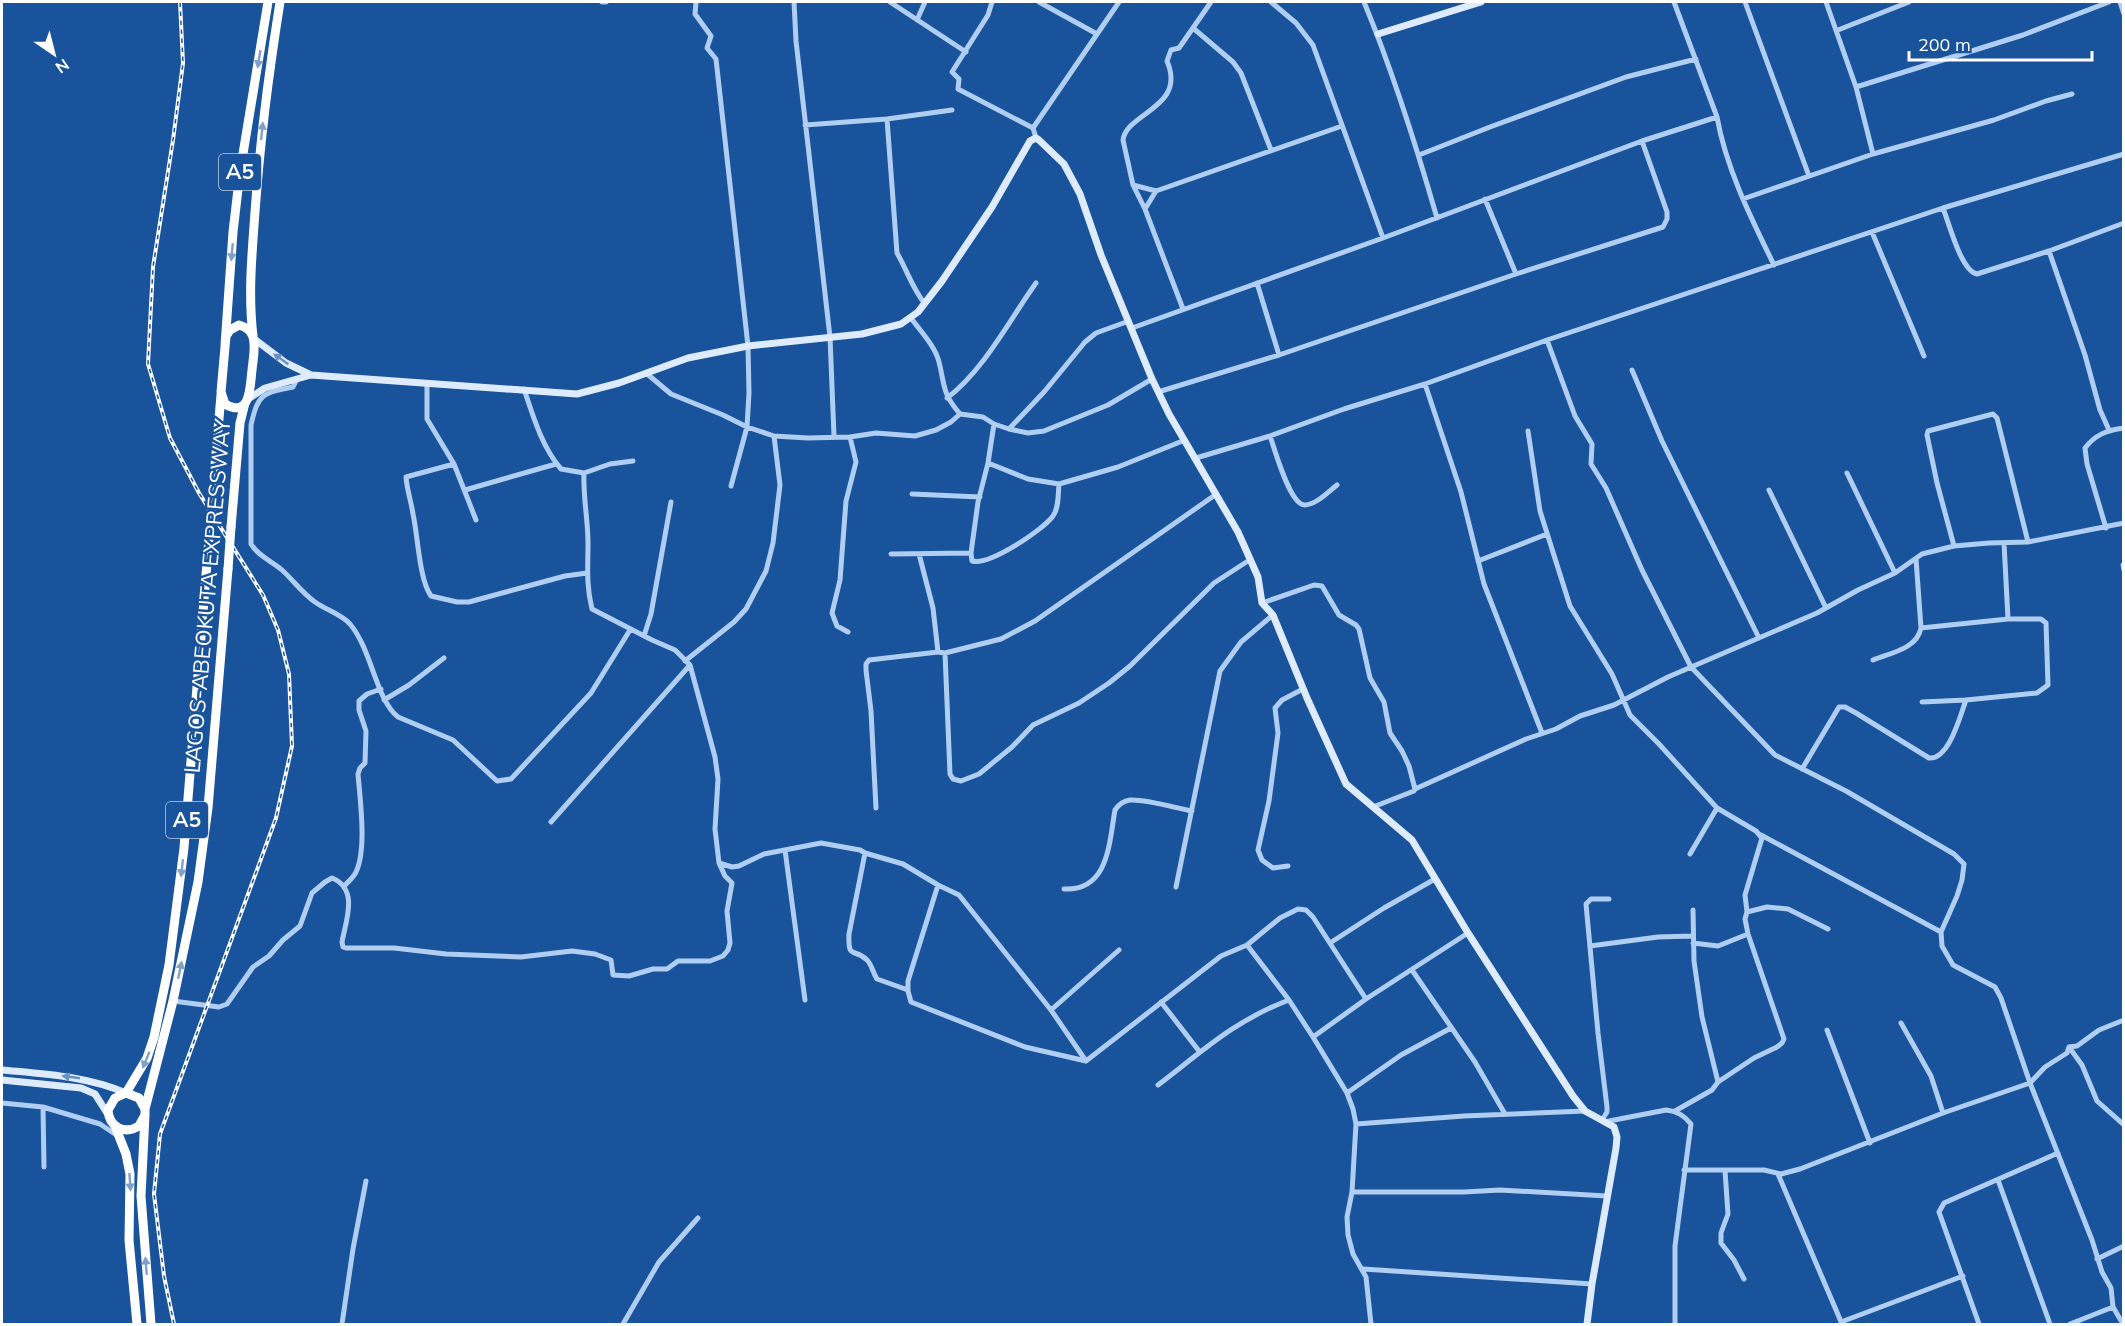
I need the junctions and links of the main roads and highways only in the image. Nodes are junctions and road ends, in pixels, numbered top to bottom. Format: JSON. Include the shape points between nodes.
{"nodes":[{"id":1,"x":268,"y":2,"type":"edge"},
{"id":2,"x":280,"y":2,"type":"edge"},
{"id":3,"x":253,"y":337,"type":"junction"},
{"id":4,"x":225,"y":345,"type":"junction"},
{"id":5,"x":221,"y":392,"type":"junction"},
{"id":6,"x":246,"y":401,"type":"junction"},
{"id":7,"x":126,"y":1093,"type":"junction"},
{"id":8,"x":145,"y":1112,"type":"junction"},
{"id":9,"x":115,"y":1126,"type":"junction"},
{"id":10,"x":137,"y":1324,"type":"edge"},
{"id":11,"x":151,"y":1324,"type":"edge"}],
"edges":[{"from":1,"to":4,"type":"highway","number":"A5","one_way":true,"via":[[240,171]]},
{"from":3,"to":2,"type":"highway","number":"A5","one_way":true,"via":[[249,296],[257,180]]},
{"from":3,"to":4,"type":"highway","via":[[247,328],[235,327],[226,336]]},
{"from":3,"to":6,"type":"highway","number":"A5"},
{"from":4,"to":5,"type":"highway","number":"A5"},
{"from":5,"to":6,"type":"highway","via":[[225,404],[235,408]]},
{"from":5,"to":7,"type":"highway","name":"LAGOS-ABEOKUTA EXPRESSWAY","number":"A5","one_way":true,"bridge":true,"via":[[184,848],[170,955],[154,1037],[147,1058]]},
{"from":8,"to":6,"type":"highway","name":"LAGOS-ABEOKUTA EXPRESSWAY","number":"A5","one_way":true,"bridge":true,"via":[[173,1001],[206,834],[240,423]]},
{"from":7,"to":8,"type":"highway","via":[[139,1098]]},
{"from":7,"to":9,"type":"highway","number":"A5","via":[[111,1103],[109,1116]]},
{"from":8,"to":9,"type":"highway","via":[[143,1121],[133,1129]]},
{"from":11,"to":8,"type":"highway","number":"A5","one_way":true,"via":[[141,1197]]},
{"from":9,"to":10,"type":"highway","one_way":true,"via":[[130,1174],[129,1240]]}]}
